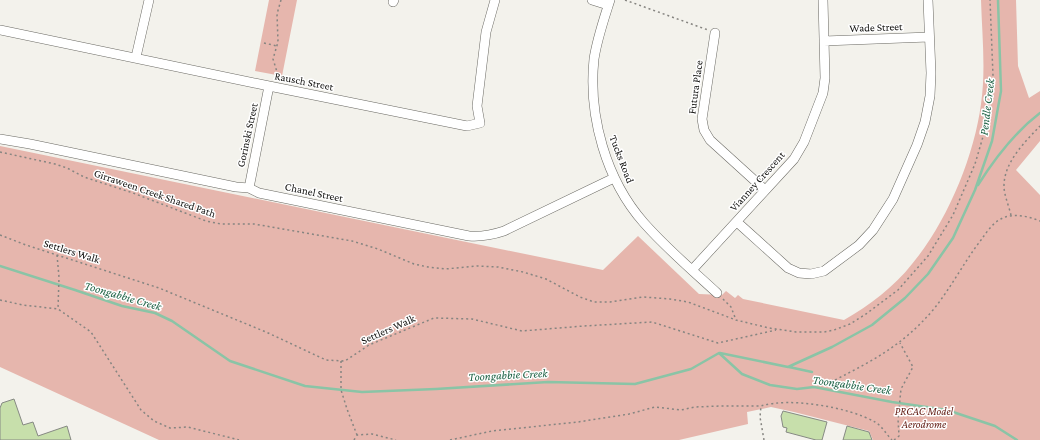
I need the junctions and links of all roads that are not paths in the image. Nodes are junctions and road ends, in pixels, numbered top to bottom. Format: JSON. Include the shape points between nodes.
{"nodes":[{"id":1,"x":149,"y":0,"type":"edge"},
{"id":2,"x":495,"y":0,"type":"edge"},
{"id":3,"x":592,"y":0,"type":"edge"},
{"id":4,"x":823,"y":0,"type":"edge"},
{"id":5,"x":928,"y":0,"type":"edge"},
{"id":6,"x":609,"y":3,"type":"edge"},
{"id":7,"x":0,"y":30,"type":"edge"},
{"id":8,"x":715,"y":33,"type":"road end"},
{"id":9,"x":929,"y":37,"type":"junction"},
{"id":10,"x":824,"y":41,"type":"junction"},
{"id":11,"x":136,"y":57,"type":"junction"},
{"id":12,"x":272,"y":87,"type":"junction"},
{"id":13,"x":0,"y":139,"type":"edge"},
{"id":14,"x":614,"y":178,"type":"junction"},
{"id":15,"x":249,"y":188,"type":"junction"},
{"id":16,"x":765,"y":190,"type":"junction"},
{"id":17,"x":737,"y":222,"type":"junction"},
{"id":18,"x":692,"y":270,"type":"junction"},
{"id":19,"x":716,"y":293,"type":"road end"}],
"edges":[{"from":1,"to":11,"type":"street"},
{"from":2,"to":12,"type":"street","name":"Rausch Street","via":[[486,32],[476,106],[480,123],[467,126]]},
{"from":3,"to":6,"type":"street"},
{"from":4,"to":10,"type":"street","name":"Vianney Crescent"},
{"from":5,"to":9,"type":"street"},
{"from":6,"to":14,"type":"street","name":"Tucks Road","via":[[594,58],[594,96],[601,140]]},
{"from":7,"to":11,"type":"street","name":"Rausch Street"},
{"from":8,"to":16,"type":"street","name":"Futura Place","via":[[702,119],[704,130],[710,140]]},
{"from":9,"to":10,"type":"street","name":"Wade Street"},
{"from":9,"to":17,"type":"street","via":[[930,96],[925,122],[893,199],[873,230],[859,245],[824,271],[799,273],[788,268]]},
{"from":10,"to":16,"type":"street","name":"Vianney Crescent","via":[[824,93],[819,106],[794,159]]},
{"from":11,"to":12,"type":"street","name":"Rausch Street"},
{"from":12,"to":15,"type":"street","name":"Gorinski Street"},
{"from":13,"to":15,"type":"street","name":"Chanel Street"},
{"from":14,"to":15,"type":"street","name":"Chanel Street","via":[[504,231],[480,237],[259,193]]},
{"from":14,"to":18,"type":"street","name":"Tucks Road","via":[[643,222]]},
{"from":16,"to":17,"type":"street","name":"Vianney Crescent"},
{"from":17,"to":18,"type":"street","name":"Vianney Crescent"},
{"from":18,"to":19,"type":"street","name":"Tucks Road"}]}
